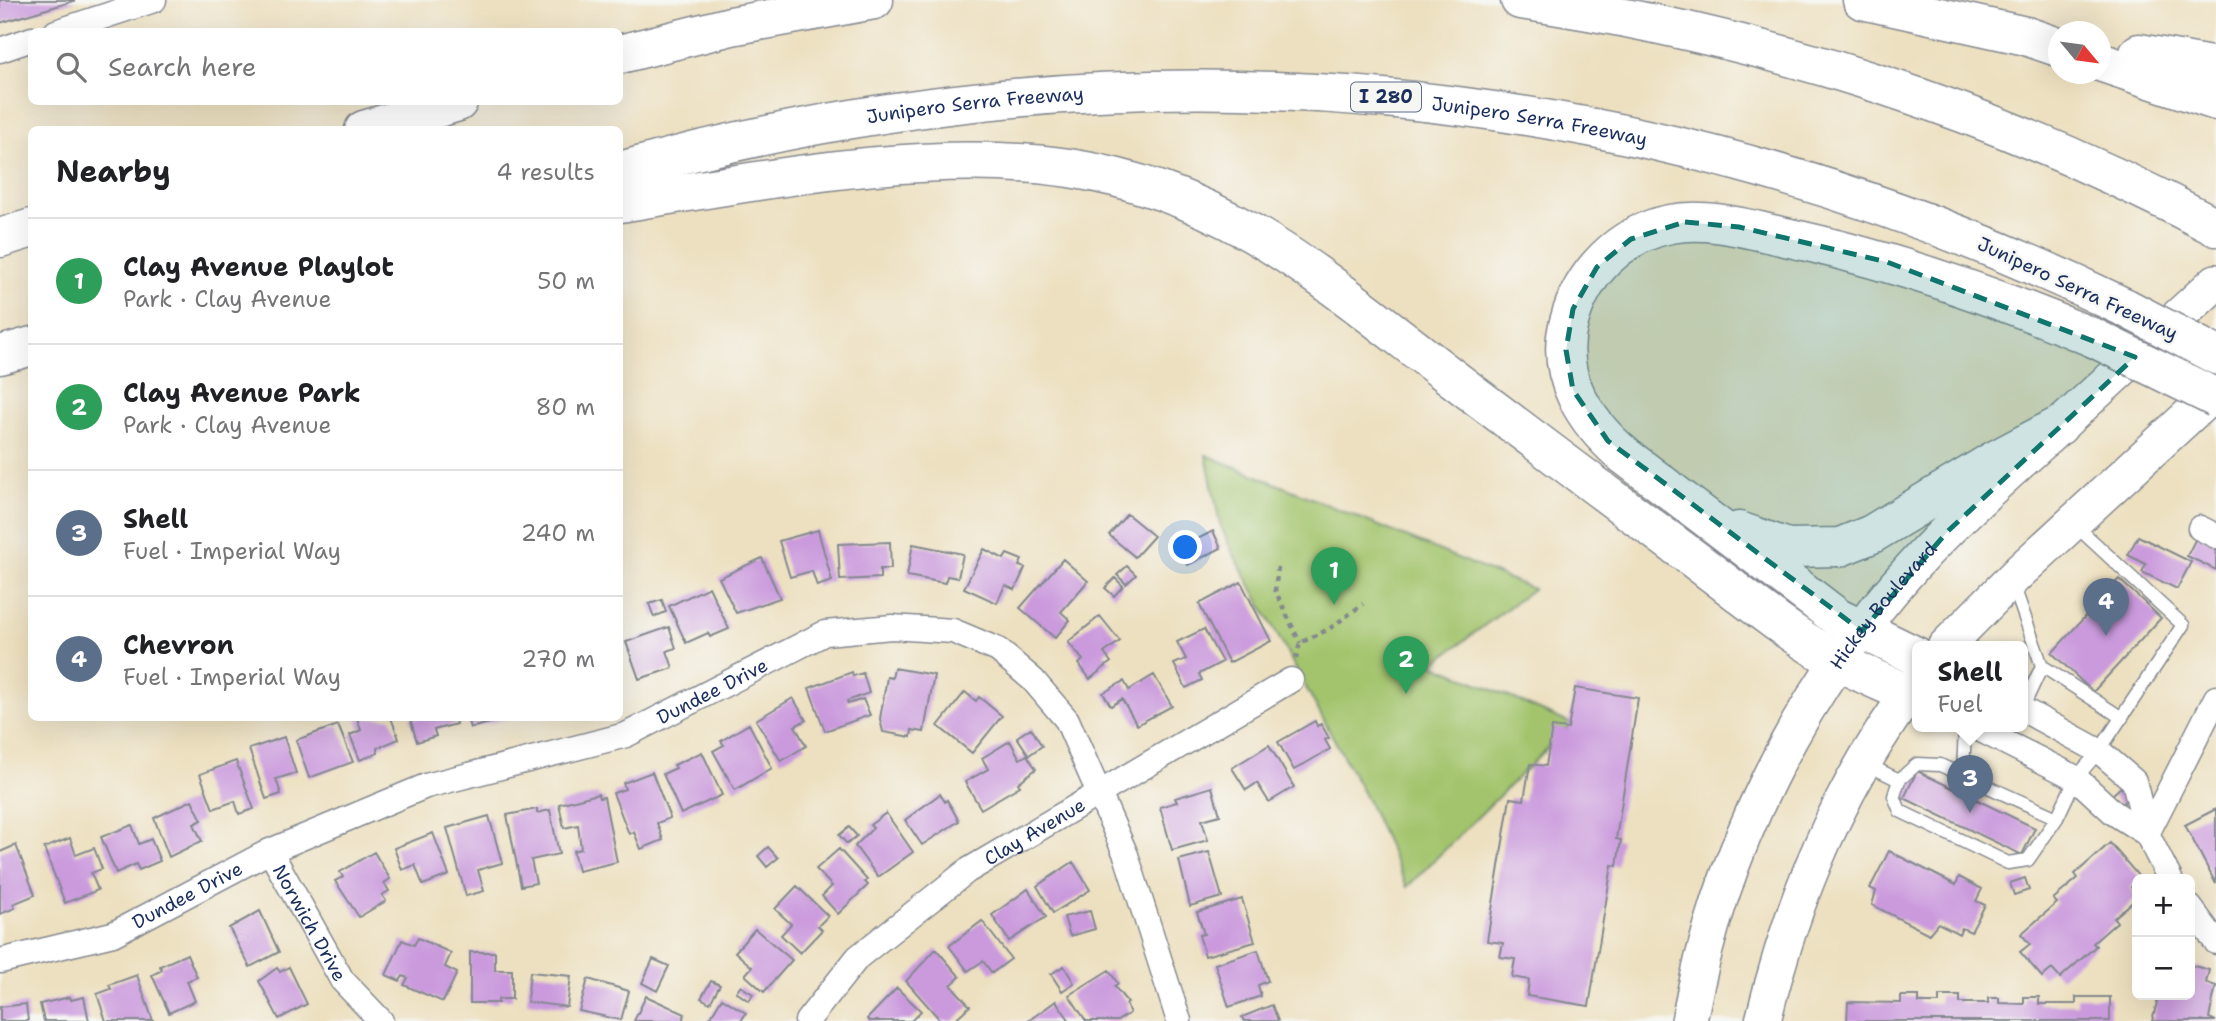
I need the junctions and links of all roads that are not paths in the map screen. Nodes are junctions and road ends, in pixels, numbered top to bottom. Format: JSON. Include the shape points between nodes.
{"nodes":[{"id":1,"x":154,"y":0,"type":"edge"},
{"id":2,"x":874,"y":0,"type":"edge"},
{"id":3,"x":1520,"y":0,"type":"edge"},
{"id":4,"x":1862,"y":0,"type":"edge"},
{"id":5,"x":68,"y":28,"type":"edge"},
{"id":6,"x":28,"y":40,"type":"edge"},
{"id":7,"x":2048,"y":41,"type":"edge"},
{"id":8,"x":2111,"y":46,"type":"edge"},
{"id":9,"x":0,"y":50,"type":"edge"},
{"id":10,"x":623,"y":53,"type":"edge"},
{"id":11,"x":2111,"y":65,"type":"edge"},
{"id":12,"x":2216,"y":67,"type":"edge"},
{"id":13,"x":2216,"y":101,"type":"edge"},
{"id":14,"x":448,"y":105,"type":"edge"},
{"id":15,"x":377,"y":126,"type":"edge"},
{"id":16,"x":623,"y":170,"type":"edge"},
{"id":17,"x":623,"y":203,"type":"edge"},
{"id":18,"x":2214,"y":226,"type":"edge"},
{"id":19,"x":28,"y":229,"type":"edge"},
{"id":20,"x":0,"y":238,"type":"edge"},
{"id":21,"x":2216,"y":282,"type":"edge"},
{"id":22,"x":28,"y":347,"type":"edge"},
{"id":23,"x":0,"y":355,"type":"edge"},
{"id":24,"x":2216,"y":355,"type":"edge"},
{"id":25,"x":2216,"y":391,"type":"edge"},
{"id":26,"x":2216,"y":398,"type":"edge"},
{"id":27,"x":2059,"y":426,"type":"junction"},
{"id":28,"x":1696,"y":508,"type":"junction"},
{"id":29,"x":2073,"y":523,"type":"junction"},
{"id":30,"x":2012,"y":579,"type":"junction"},
{"id":31,"x":1862,"y":631,"type":"junction"},
{"id":32,"x":1951,"y":641,"type":"edge"},
{"id":33,"x":1912,"y":655,"type":"edge"},
{"id":34,"x":1839,"y":662,"type":"junction"},
{"id":35,"x":2042,"y":666,"type":"junction"},
{"id":36,"x":1291,"y":680,"type":"road end"},
{"id":37,"x":1912,"y":690,"type":"edge"},
{"id":38,"x":1912,"y":694,"type":"edge"},
{"id":39,"x":2028,"y":696,"type":"edge"},
{"id":40,"x":2216,"y":698,"type":"edge"},
{"id":41,"x":2028,"y":712,"type":"edge"},
{"id":42,"x":2122,"y":718,"type":"junction"},
{"id":43,"x":1965,"y":732,"type":"edge"},
{"id":44,"x":1985,"y":732,"type":"edge"},
{"id":45,"x":2099,"y":751,"type":"junction"},
{"id":46,"x":1863,"y":762,"type":"junction"},
{"id":47,"x":1963,"y":774,"type":"junction"},
{"id":48,"x":2076,"y":778,"type":"junction"},
{"id":49,"x":1899,"y":780,"type":"junction"},
{"id":50,"x":1098,"y":795,"type":"junction"},
{"id":51,"x":2057,"y":818,"type":"junction"},
{"id":52,"x":2147,"y":834,"type":"junction"},
{"id":53,"x":270,"y":852,"type":"junction"},
{"id":54,"x":2167,"y":874,"type":"edge"},
{"id":55,"x":2195,"y":914,"type":"edge"},
{"id":56,"x":2216,"y":942,"type":"edge"},
{"id":57,"x":0,"y":961,"type":"edge"},
{"id":58,"x":381,"y":1021,"type":"edge"},
{"id":59,"x":807,"y":1021,"type":"edge"},
{"id":60,"x":1179,"y":1021,"type":"edge"},
{"id":61,"x":1689,"y":1021,"type":"edge"},
{"id":62,"x":1763,"y":1021,"type":"edge"}],
"edges":[{"from":1,"to":5,"type":"street"},
{"from":2,"to":10,"type":"highway","via":[[731,26]]},
{"from":3,"to":18,"type":"highway","via":[[1675,28],[1866,80],[2012,132]]},
{"from":4,"to":7,"type":"highway"},
{"from":6,"to":9,"type":"street"},
{"from":8,"to":12,"type":"highway"},
{"from":11,"to":13,"type":"highway"},
{"from":14,"to":15,"type":"highway"},
{"from":16,"to":24,"type":"highway","name":"Junipero Serra Freeway","number":"I 280","bridge":true,"via":[[807,126],[1005,98],[1206,89],[1394,98],[1556,120],[1753,164],[1930,222],[2035,264]]},
{"from":17,"to":34,"type":"highway","via":[[829,172],[989,163],[1092,172],[1185,198],[1246,227],[1305,264],[1562,462]]},
{"from":19,"to":20,"type":"highway"},
{"from":21,"to":27,"type":"main road","name":"Hickey Boulevard"},
{"from":22,"to":23,"type":"highway"},
{"from":25,"to":29,"type":"main road"},
{"from":26,"to":28,"type":"highway","bridge":true,"via":[[2094,338],[1963,286],[1829,247],[1717,223],[1685,222],[1651,229],[1612,251],[1583,287],[1567,329],[1567,370],[1593,426],[1625,456]]},
{"from":27,"to":28,"type":"highway","via":[[1872,534],[1840,547],[1807,550],[1770,544]]},
{"from":27,"to":31,"type":"main road","name":"Hickey Boulevard","via":[[1939,539]]},
{"from":28,"to":31,"type":"highway","via":[[1764,564]]},
{"from":29,"to":30,"type":"main road"},
{"from":29,"to":42,"type":"lane","via":[[2183,625]]},
{"from":30,"to":32,"type":"main road"},
{"from":30,"to":35,"type":"lane"},
{"from":31,"to":33,"type":"highway"},
{"from":31,"to":34,"type":"main road","name":"Hickey Boulevard"},
{"from":34,"to":37,"type":"highway"},
{"from":34,"to":61,"type":"main road","name":"Hickey Boulevard","via":[[1781,754],[1750,818],[1718,903]]},
{"from":35,"to":39,"type":"lane"},
{"from":35,"to":42,"type":"lane"},
{"from":36,"to":50,"type":"street","name":"Clay Avenue"},
{"from":38,"to":46,"type":"main road"},
{"from":40,"to":52,"type":"street"},
{"from":41,"to":45,"type":"street"},
{"from":42,"to":45,"type":"lane"},
{"from":43,"to":47,"type":"lane"},
{"from":44,"to":48,"type":"street"},
{"from":45,"to":48,"type":"lane"},
{"from":45,"to":52,"type":"street","via":[[2134,781]]},
{"from":46,"to":49,"type":"lane"},
{"from":46,"to":62,"type":"main road","via":[[1802,888]]},
{"from":47,"to":49,"type":"lane","via":[[1940,765],[1917,764]]},
{"from":47,"to":51,"type":"lane"},
{"from":48,"to":51,"type":"lane"},
{"from":48,"to":52,"type":"street","via":[[2114,813]]},
{"from":49,"to":51,"type":"lane","via":[[1894,796],[1900,811],[2008,863],[2028,860]]},
{"from":50,"to":53,"type":"street","name":"Dundee Drive","via":[[1067,720],[1033,680],[998,650],[953,631],[892,627],[825,634],[626,735],[426,786]]},
{"from":50,"to":59,"type":"street","name":"Clay Avenue","via":[[967,871],[858,957]]},
{"from":50,"to":60,"type":"street","name":"Dundee Drive","via":[[1126,855]]},
{"from":52,"to":54,"type":"street"},
{"from":53,"to":57,"type":"street","name":"Dundee Drive","via":[[113,934]]},
{"from":53,"to":58,"type":"street","name":"Norwich Drive","via":[[342,980]]},
{"from":55,"to":56,"type":"street"}]}
